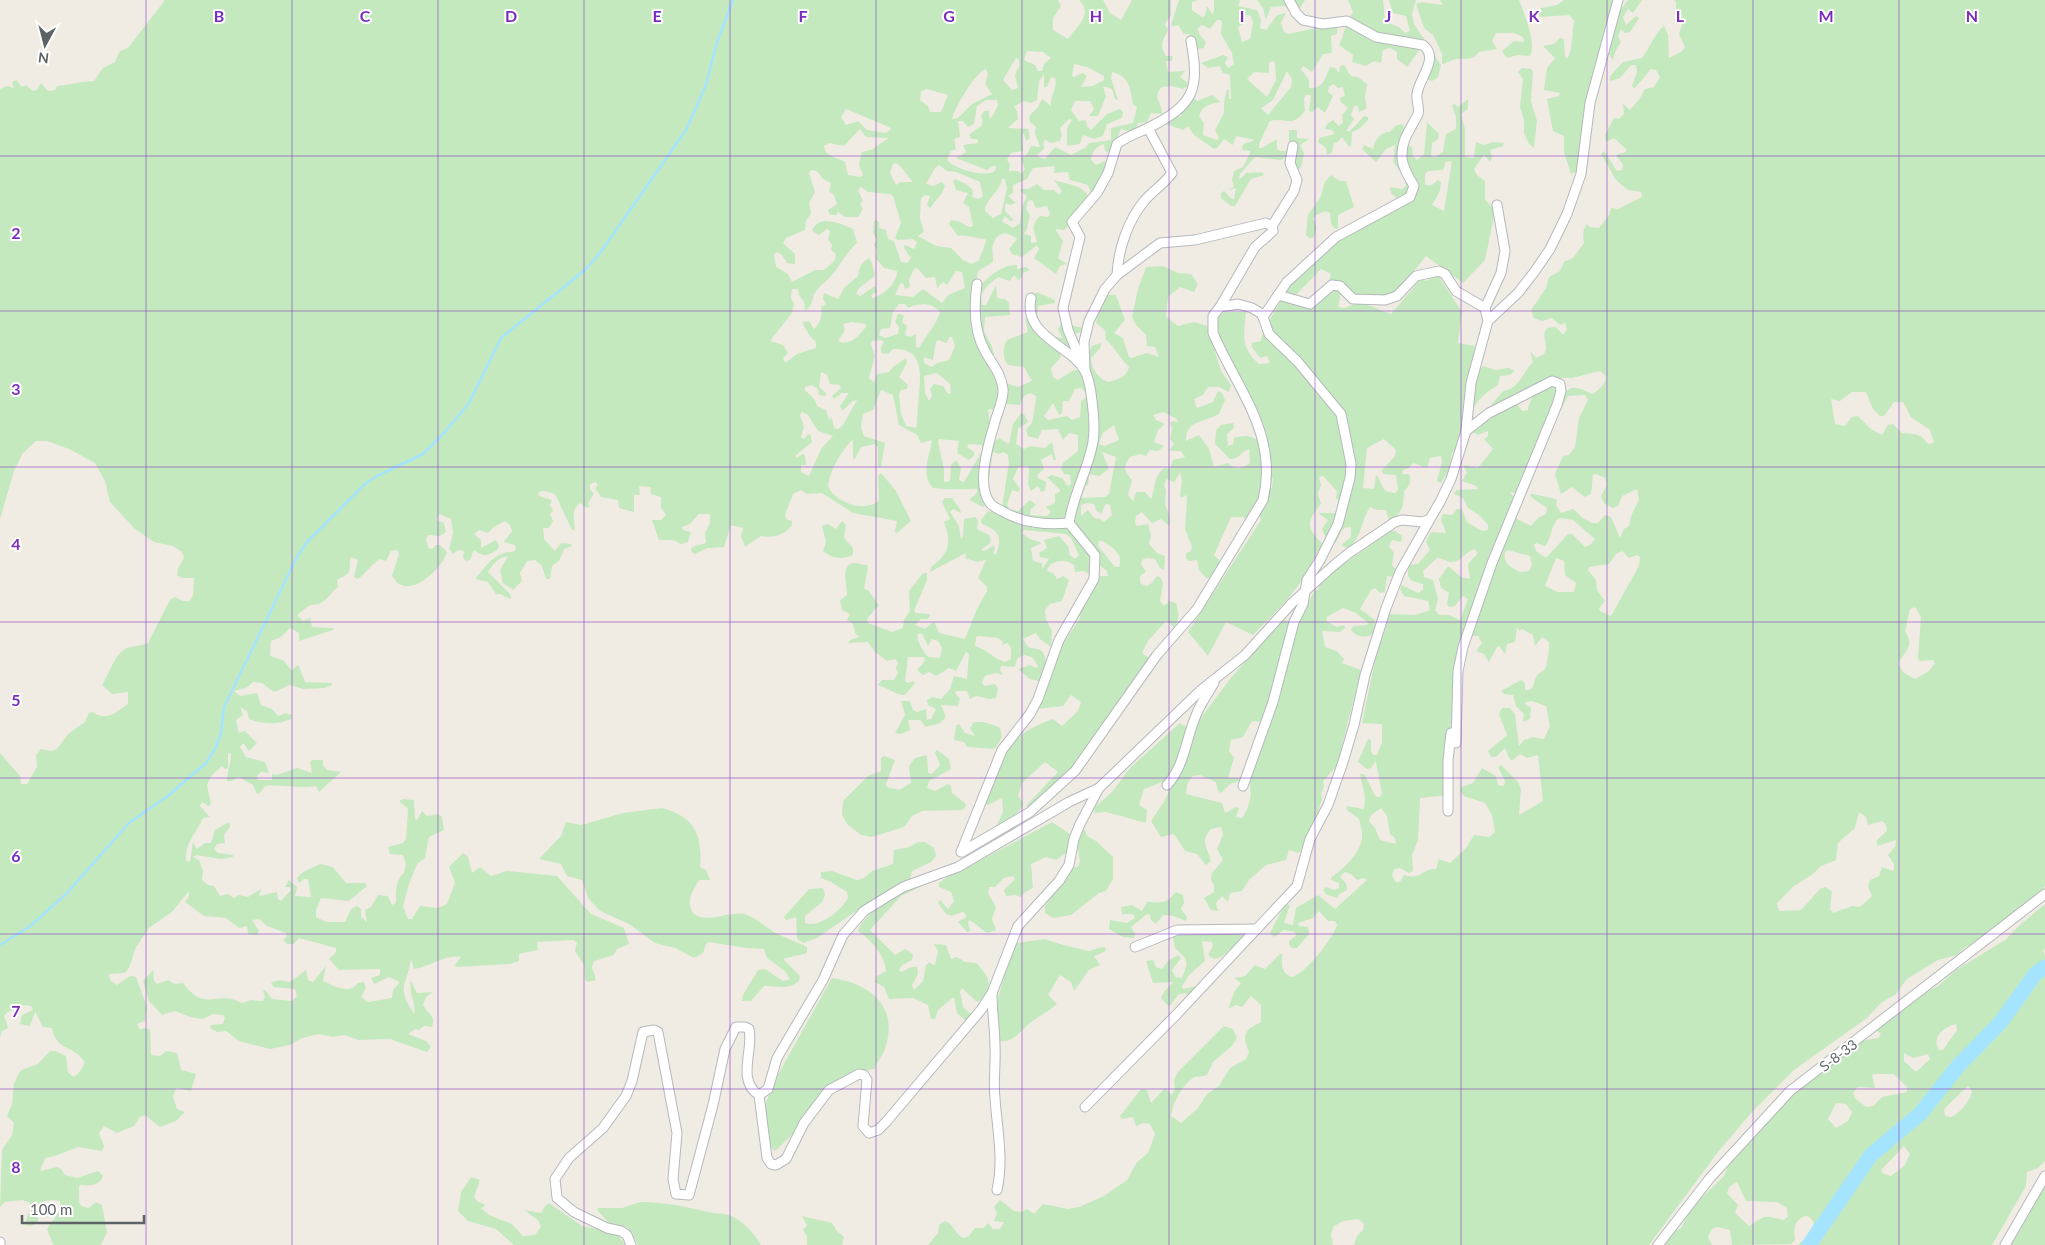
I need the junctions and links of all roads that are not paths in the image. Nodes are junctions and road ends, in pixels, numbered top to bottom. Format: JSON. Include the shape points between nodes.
{"nodes":[{"id":1,"x":1289,"y":0,"type":"edge"},
{"id":2,"x":1618,"y":0,"type":"edge"},
{"id":3,"x":1191,"y":41,"type":"dead end"},
{"id":4,"x":1148,"y":128,"type":"junction"},
{"id":5,"x":1292,"y":146,"type":"dead end"},
{"id":6,"x":1496,"y":205,"type":"dead end"},
{"id":7,"x":1272,"y":226,"type":"junction"},
{"id":8,"x":1117,"y":275,"type":"junction"},
{"id":9,"x":978,"y":284,"type":"dead end"},
{"id":10,"x":1278,"y":295,"type":"junction"},
{"id":11,"x":1031,"y":298,"type":"dead end"},
{"id":12,"x":1220,"y":307,"type":"junction"},
{"id":13,"x":1485,"y":308,"type":"junction"},
{"id":14,"x":1263,"y":317,"type":"junction"},
{"id":15,"x":1488,"y":321,"type":"junction"},
{"id":16,"x":1085,"y":371,"type":"junction"},
{"id":17,"x":1466,"y":431,"type":"junction"},
{"id":18,"x":1430,"y":519,"type":"junction"},
{"id":19,"x":1069,"y":523,"type":"junction"},
{"id":20,"x":1305,"y":592,"type":"junction"},
{"id":21,"x":1217,"y":678,"type":"junction"},
{"id":22,"x":1456,"y":708,"type":"junction"},
{"id":23,"x":1456,"y":743,"type":"dead end"},
{"id":24,"x":1167,"y":785,"type":"dead end"},
{"id":25,"x":1243,"y":786,"type":"dead end"},
{"id":26,"x":1099,"y":788,"type":"junction"},
{"id":27,"x":1448,"y":811,"type":"dead end"},
{"id":28,"x":962,"y":852,"type":"junction"},
{"id":29,"x":958,"y":867,"type":"junction"},
{"id":30,"x":2045,"y":894,"type":"edge"},
{"id":31,"x":1257,"y":929,"type":"junction"},
{"id":32,"x":1134,"y":947,"type":"dead end"},
{"id":33,"x":992,"y":993,"type":"junction"},
{"id":34,"x":759,"y":1095,"type":"junction"},
{"id":35,"x":1085,"y":1107,"type":"dead end"},
{"id":36,"x":2045,"y":1176,"type":"edge"},
{"id":37,"x":996,"y":1190,"type":"dead end"},
{"id":38,"x":632,"y":1245,"type":"edge"},
{"id":39,"x":1658,"y":1245,"type":"edge"},
{"id":40,"x":2005,"y":1245,"type":"edge"}],
"edges":[{"from":1,"to":10,"type":"street","via":[[1304,20],[1322,24],[1347,21],[1376,37],[1424,45],[1431,57],[1417,95],[1418,113],[1402,146],[1402,159],[1414,186],[1410,197],[1336,236],[1299,269]]},
{"from":2,"to":15,"type":"street","via":[[1590,103],[1581,174],[1560,230],[1518,293]]},
{"from":3,"to":4,"type":"street","via":[[1196,77],[1191,96],[1178,109]]},
{"from":4,"to":8,"type":"street","via":[[1172,173],[1144,201],[1127,233],[1118,258]]},
{"from":4,"to":16,"type":"street","via":[[1117,144],[1097,194],[1072,222],[1080,237],[1063,308],[1068,330]]},
{"from":5,"to":7,"type":"street","via":[[1290,163],[1297,180],[1294,191]]},
{"from":6,"to":13,"type":"street","via":[[1505,251],[1501,273]]},
{"from":7,"to":8,"type":"street","via":[[1266,223],[1195,240],[1160,243]]},
{"from":7,"to":12,"type":"street","via":[[1272,231],[1255,247]]},
{"from":8,"to":16,"type":"street","via":[[1089,321],[1084,342]]},
{"from":9,"to":19,"type":"street","via":[[978,335],[985,352],[995,364],[1003,392],[988,449],[984,494],[990,504],[1014,516],[1038,523]]},
{"from":10,"to":13,"type":"street","via":[[1308,305],[1332,285],[1340,286],[1353,299],[1384,300],[1396,296],[1416,276],[1439,271],[1445,274],[1456,291]]},
{"from":10,"to":14,"type":"street"},
{"from":11,"to":16,"type":"street","via":[[1036,323],[1044,335]]},
{"from":12,"to":14,"type":"street","via":[[1238,304],[1252,308]]},
{"from":12,"to":28,"type":"street","via":[[1213,316],[1213,333],[1261,429],[1266,451],[1263,500],[1197,609],[1157,655],[1075,771],[1030,812]]},
{"from":13,"to":15,"type":"street"},
{"from":14,"to":20,"type":"street","via":[[1270,334],[1341,414],[1349,451],[1350,478],[1338,524],[1307,580]]},
{"from":15,"to":17,"type":"street","via":[[1471,383]]},
{"from":16,"to":19,"type":"street","via":[[1091,390],[1094,434]]},
{"from":17,"to":18,"type":"street","via":[[1451,479]]},
{"from":17,"to":22,"type":"street","via":[[1489,413],[1552,381],[1560,384],[1557,405],[1539,453],[1511,514],[1468,629],[1458,671]]},
{"from":18,"to":20,"type":"street","via":[[1423,522],[1402,520],[1383,528]]},
{"from":18,"to":31,"type":"street","via":[[1400,572],[1386,608],[1343,762],[1328,805],[1310,839],[1297,886]]},
{"from":19,"to":28,"type":"street","via":[[1095,555],[1094,579],[1059,640],[1030,714],[1002,750]]},
{"from":20,"to":21,"type":"street","via":[[1245,655]]},
{"from":20,"to":25,"type":"street","via":[[1273,702]]},
{"from":21,"to":24,"type":"street","via":[[1197,713],[1174,778]]},
{"from":21,"to":26,"type":"street"},
{"from":22,"to":23,"type":"street"},
{"from":22,"to":27,"type":"street","via":[[1448,760]]},
{"from":26,"to":29,"type":"street"},
{"from":26,"to":33,"type":"street","via":[[1074,839],[1069,864],[1018,926]]},
{"from":28,"to":29,"type":"street"},
{"from":29,"to":34,"type":"street","via":[[903,887],[864,911],[843,935],[823,980],[786,1039],[768,1089]]},
{"from":30,"to":39,"type":"street","name":"Տ-8-33","number":"Տ-8-33","via":[[1790,1092],[1710,1178]]},
{"from":31,"to":32,"type":"street","via":[[1177,930]]},
{"from":31,"to":35,"type":"street"},
{"from":33,"to":34,"type":"street","via":[[964,1032],[878,1130],[869,1133],[863,1126],[867,1080],[859,1074],[829,1090],[804,1123],[786,1159],[780,1164],[770,1164],[764,1144]]},
{"from":33,"to":37,"type":"street","via":[[994,1095],[1001,1167]]},
{"from":34,"to":38,"type":"street","via":[[752,1090],[749,1080],[749,1029],[736,1027],[725,1049],[694,1185],[689,1195],[676,1194],[673,1179],[677,1134],[665,1062],[658,1032],[644,1032],[632,1081],[619,1108],[603,1128],[569,1158],[555,1179],[557,1198],[574,1212],[621,1231]]},
{"from":36,"to":40,"type":"street"}]}
